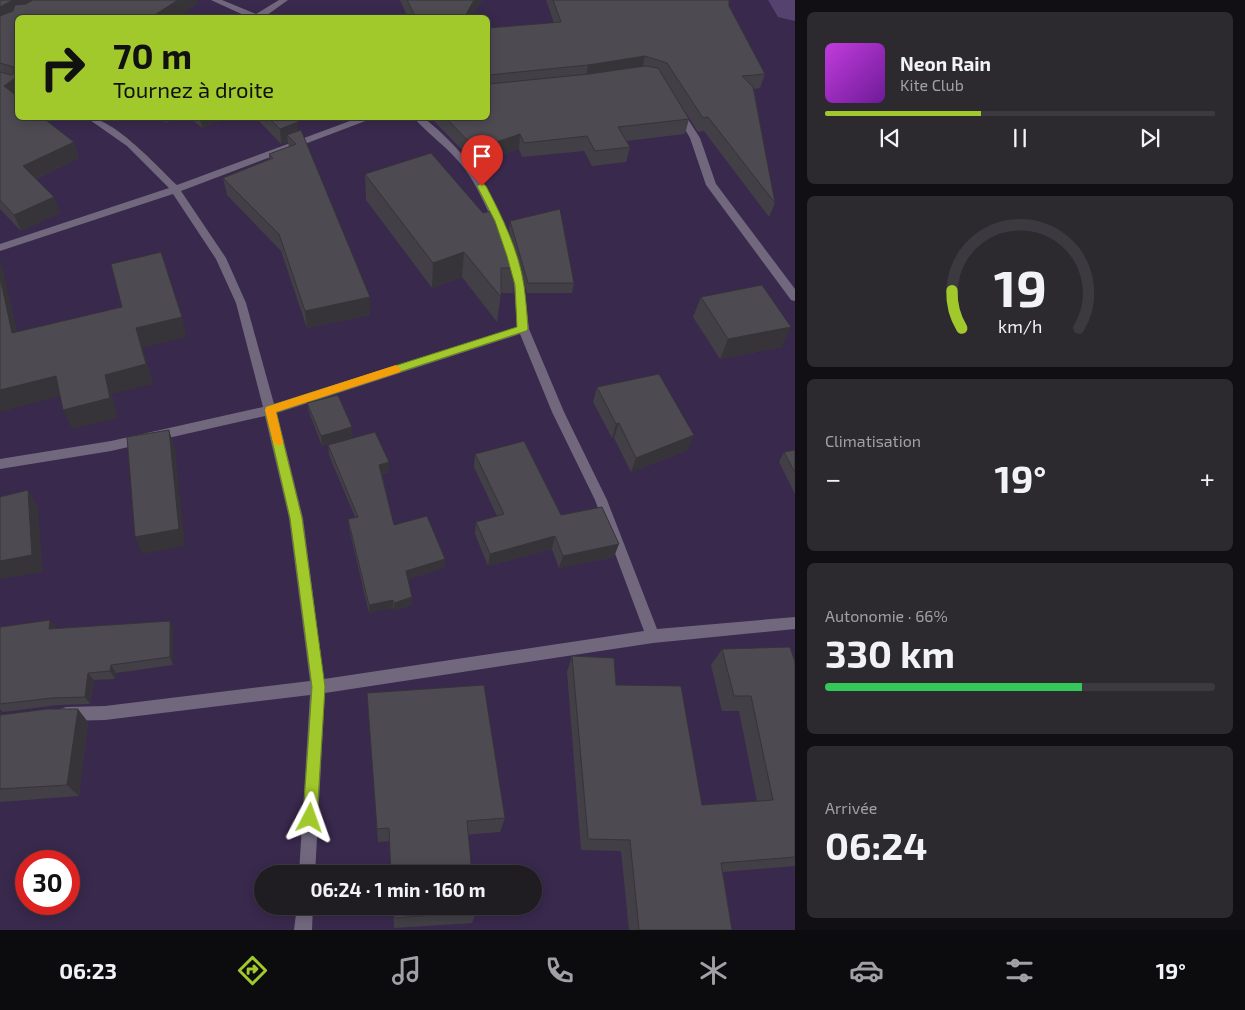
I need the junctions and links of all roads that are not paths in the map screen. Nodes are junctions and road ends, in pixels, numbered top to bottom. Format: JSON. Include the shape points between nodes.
{"nodes":[{"id":1,"x":216,"y":0,"type":"edge"},
{"id":2,"x":284,"y":0,"type":"edge"},
{"id":3,"x":253,"y":15,"type":"edge"},
{"id":4,"x":261,"y":15,"type":"edge"},
{"id":5,"x":675,"y":104,"type":"edge"},
{"id":6,"x":95,"y":120,"type":"edge"},
{"id":7,"x":360,"y":120,"type":"edge"},
{"id":8,"x":422,"y":120,"type":"edge"},
{"id":9,"x":174,"y":188,"type":"junction"},
{"id":10,"x":0,"y":248,"type":"edge"},
{"id":11,"x":795,"y":297,"type":"edge"},
{"id":12,"x":522,"y":329,"type":"junction"},
{"id":13,"x":270,"y":410,"type":"junction"},
{"id":14,"x":0,"y":464,"type":"edge"},
{"id":15,"x":795,"y":623,"type":"edge"},
{"id":16,"x":653,"y":636,"type":"junction"},
{"id":17,"x":318,"y":687,"type":"junction"},
{"id":18,"x":48,"y":715,"type":"edge"},
{"id":19,"x":308,"y":865,"type":"edge"},
{"id":20,"x":304,"y":915,"type":"edge"},
{"id":21,"x":303,"y":930,"type":"edge"}],
"edges":[{"from":1,"to":3,"type":"street"},
{"from":2,"to":4,"type":"street"},
{"from":5,"to":11,"type":"street","via":[[695,138],[711,185]]},
{"from":6,"to":9,"type":"street","via":[[130,144]]},
{"from":7,"to":9,"type":"street"},
{"from":8,"to":12,"type":"street","via":[[442,136],[473,169],[499,221],[520,285]]},
{"from":9,"to":10,"type":"street"},
{"from":9,"to":13,"type":"street","via":[[221,258],[242,303]]},
{"from":12,"to":13,"type":"street"},
{"from":12,"to":16,"type":"street","via":[[601,500]]},
{"from":13,"to":14,"type":"street","via":[[111,446]]},
{"from":13,"to":17,"type":"street","via":[[296,518]]},
{"from":15,"to":16,"type":"street"},
{"from":16,"to":17,"type":"street"},
{"from":17,"to":18,"type":"street","via":[[106,713]]},
{"from":17,"to":19,"type":"street"},
{"from":20,"to":21,"type":"street"}]}
